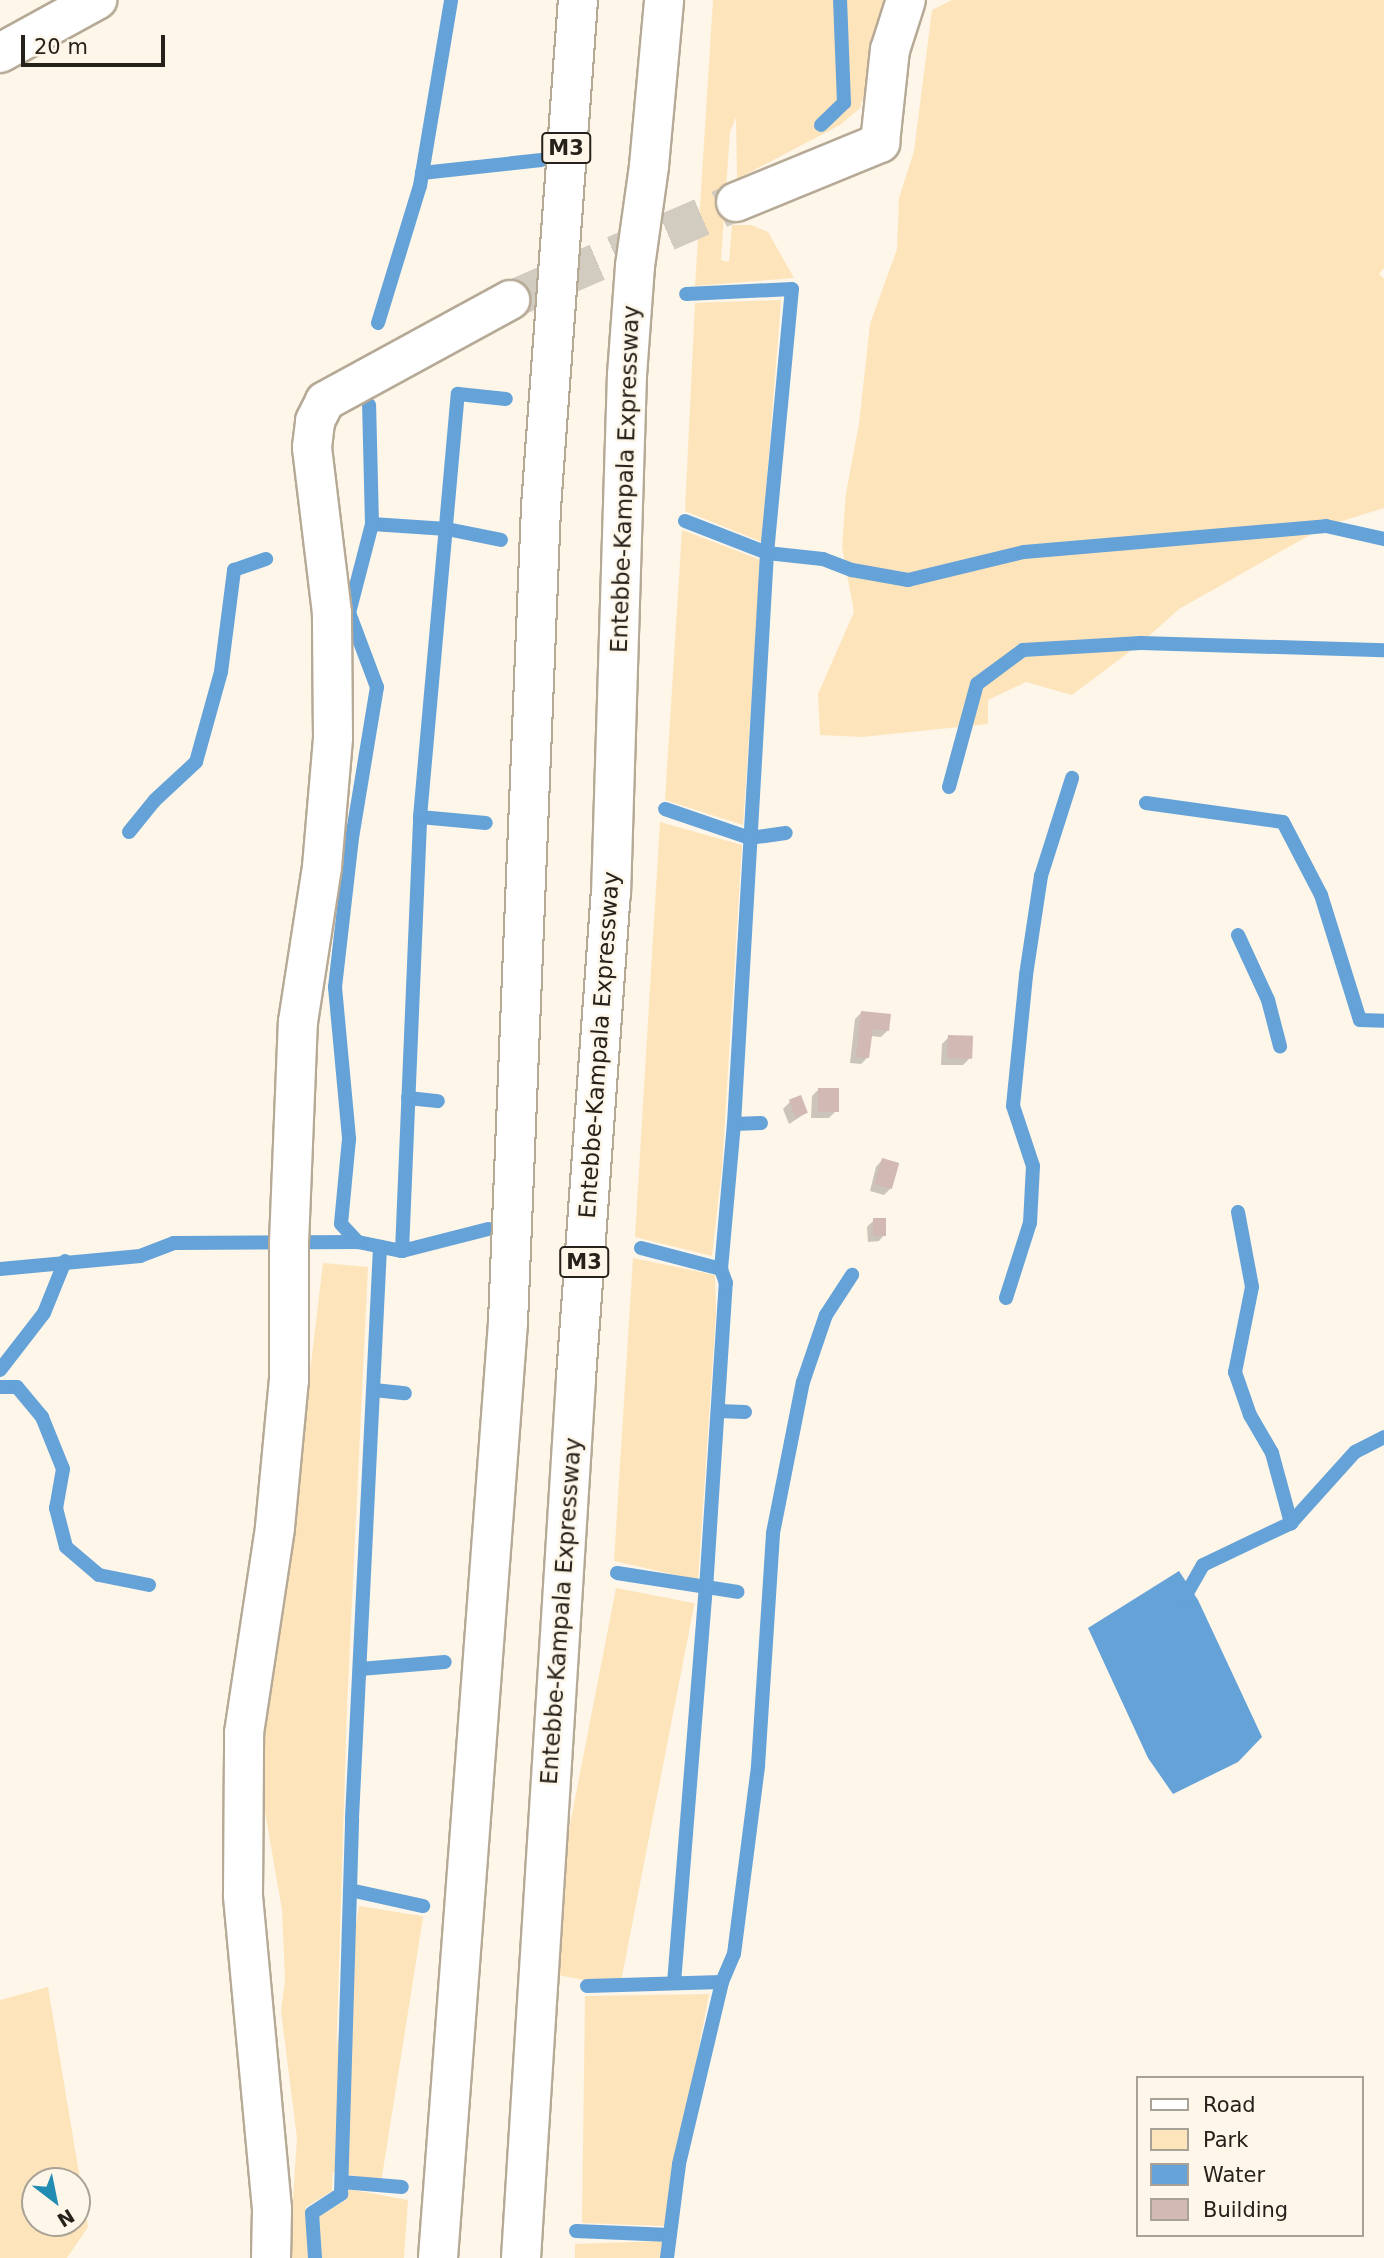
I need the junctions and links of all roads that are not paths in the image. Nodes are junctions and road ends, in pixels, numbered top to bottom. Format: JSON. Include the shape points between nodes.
{"nodes":[{"id":1,"x":97,"y":0,"type":"edge"},
{"id":2,"x":578,"y":0,"type":"edge"},
{"id":3,"x":664,"y":0,"type":"edge"},
{"id":4,"x":906,"y":0,"type":"edge"},
{"id":5,"x":0,"y":53,"type":"edge"},
{"id":6,"x":736,"y":202,"type":"tunnel mouth"},
{"id":7,"x":510,"y":300,"type":"tunnel mouth"},
{"id":8,"x":271,"y":2258,"type":"edge"},
{"id":9,"x":438,"y":2258,"type":"edge"},
{"id":10,"x":521,"y":2258,"type":"edge"}],
"edges":[{"from":1,"to":5,"type":"main road"},
{"from":2,"to":9,"type":"main road","number":"M3","via":[[541,507],[508,1322]]},
{"from":3,"to":10,"type":"main road","name":"Entebbe-Kampala Expressway","number":"M3","via":[[627,375],[611,895]]},
{"from":4,"to":6,"type":"main road","via":[[890,50],[880,143]]},
{"from":7,"to":8,"type":"main road","via":[[324,401],[315,421],[312,447],[332,613],[333,738],[322,867],[299,1022],[289,1243],[289,1380],[275,1527],[244,1733],[243,1895],[272,2209]]}]}
